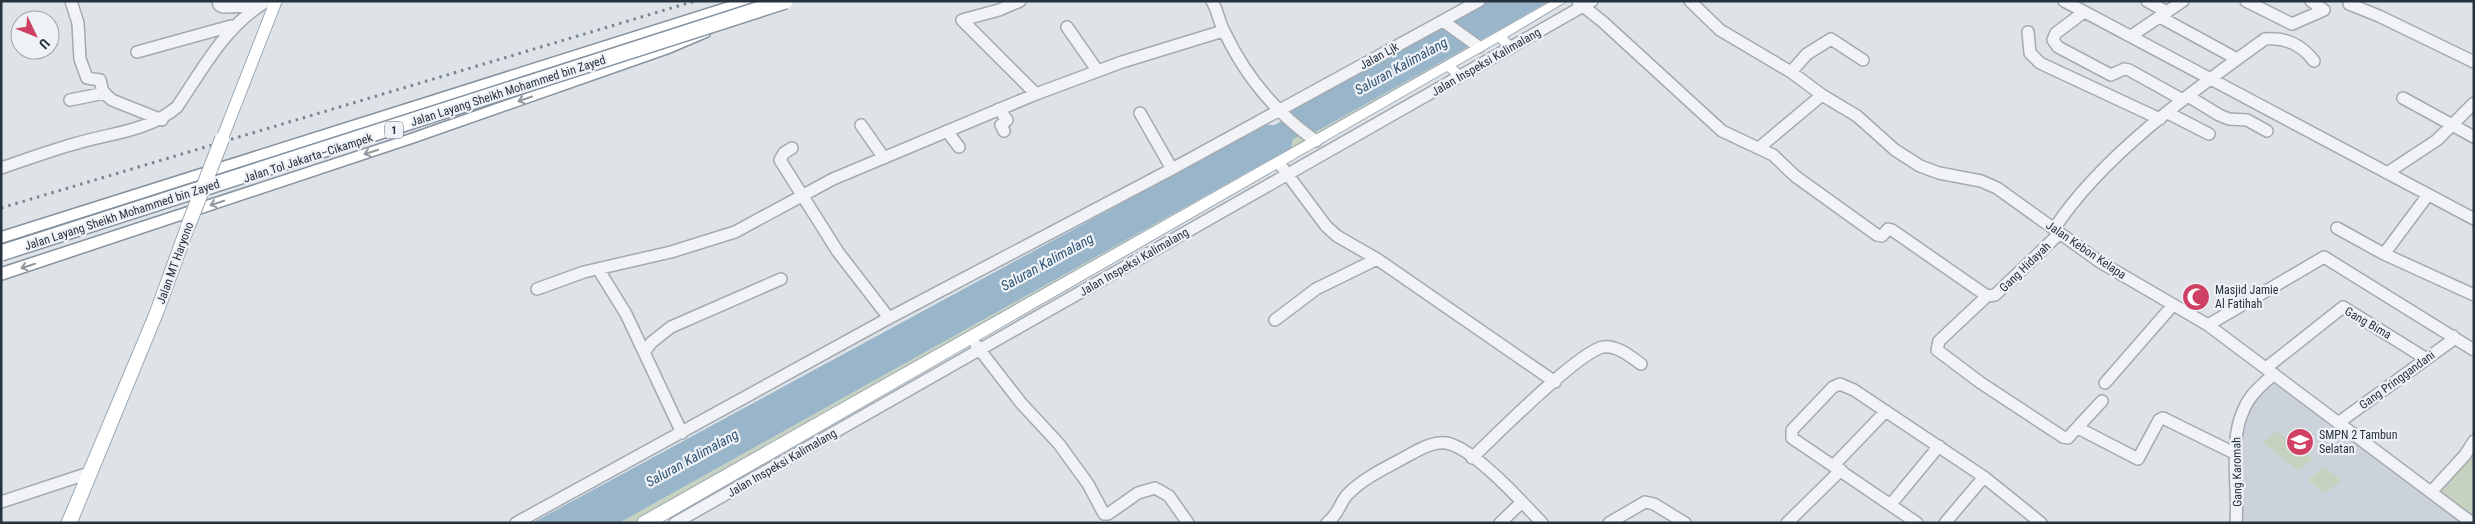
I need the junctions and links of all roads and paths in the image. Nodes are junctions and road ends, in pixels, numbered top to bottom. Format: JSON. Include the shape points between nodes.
{"nodes":[{"id":1,"x":71,"y":1,"type":"edge"},
{"id":2,"x":218,"y":1,"type":"edge"},
{"id":3,"x":276,"y":1,"type":"edge"},
{"id":4,"x":786,"y":1,"type":"edge"},
{"id":5,"x":1020,"y":1,"type":"edge"},
{"id":6,"x":1212,"y":1,"type":"edge"},
{"id":7,"x":1479,"y":1,"type":"edge"},
{"id":8,"x":1561,"y":1,"type":"edge"},
{"id":9,"x":1690,"y":1,"type":"edge"},
{"id":10,"x":2064,"y":1,"type":"edge"},
{"id":11,"x":2147,"y":1,"type":"edge"},
{"id":12,"x":2246,"y":1,"type":"edge"},
{"id":13,"x":2311,"y":1,"type":"edge"},
{"id":14,"x":2180,"y":2,"type":"edge"},
{"id":15,"x":262,"y":3,"type":"edge"},
{"id":16,"x":1584,"y":3,"type":"edge"},
{"id":17,"x":2349,"y":4,"type":"dead end"},
{"id":18,"x":756,"y":5,"type":"edge"},
{"id":19,"x":2084,"y":12,"type":"junction"},
{"id":20,"x":2163,"y":14,"type":"junction"},
{"id":21,"x":1445,"y":22,"type":"junction"},
{"id":22,"x":232,"y":26,"type":"junction"},
{"id":23,"x":1067,"y":27,"type":"dead end"},
{"id":24,"x":1223,"y":31,"type":"junction"},
{"id":25,"x":2028,"y":32,"type":"dead end"},
{"id":26,"x":2131,"y":36,"type":"junction"},
{"id":27,"x":1499,"y":37,"type":"junction"},
{"id":28,"x":1477,"y":46,"type":"junction"},
{"id":29,"x":1511,"y":47,"type":"junction"},
{"id":30,"x":137,"y":52,"type":"dead end"},
{"id":31,"x":2237,"y":59,"type":"junction"},
{"id":32,"x":1863,"y":60,"type":"dead end"},
{"id":33,"x":2314,"y":61,"type":"dead end"},
{"id":34,"x":2474,"y":62,"type":"edge"},
{"id":35,"x":1449,"y":66,"type":"junction"},
{"id":36,"x":1097,"y":70,"type":"junction"},
{"id":37,"x":1791,"y":72,"type":"junction"},
{"id":38,"x":1460,"y":76,"type":"junction"},
{"id":39,"x":2209,"y":78,"type":"junction"},
{"id":40,"x":105,"y":93,"type":"junction"},
{"id":41,"x":1036,"y":94,"type":"junction"},
{"id":42,"x":1822,"y":95,"type":"junction"},
{"id":43,"x":2186,"y":98,"type":"junction"},
{"id":44,"x":2403,"y":98,"type":"dead end"},
{"id":45,"x":70,"y":100,"type":"dead end"},
{"id":46,"x":2474,"y":103,"type":"edge"},
{"id":47,"x":999,"y":109,"type":"junction"},
{"id":48,"x":1140,"y":113,"type":"dead end"},
{"id":49,"x":1281,"y":114,"type":"junction"},
{"id":50,"x":2164,"y":116,"type":"junction"},
{"id":51,"x":1360,"y":117,"type":"junction"},
{"id":52,"x":162,"y":120,"type":"junction"},
{"id":53,"x":2452,"y":125,"type":"junction"},
{"id":54,"x":862,"y":126,"type":"dead end"},
{"id":55,"x":1372,"y":126,"type":"junction"},
{"id":56,"x":947,"y":131,"type":"junction"},
{"id":57,"x":1004,"y":131,"type":"dead end"},
{"id":58,"x":2267,"y":131,"type":"dead end"},
{"id":59,"x":2209,"y":134,"type":"dead end"},
{"id":60,"x":2474,"y":136,"type":"edge"},
{"id":61,"x":1310,"y":138,"type":"junction"},
{"id":62,"x":959,"y":147,"type":"dead end"},
{"id":63,"x":1760,"y":147,"type":"junction"},
{"id":64,"x":792,"y":148,"type":"dead end"},
{"id":65,"x":884,"y":158,"type":"junction"},
{"id":66,"x":1279,"y":163,"type":"junction"},
{"id":67,"x":1,"y":168,"type":"edge"},
{"id":68,"x":1172,"y":169,"type":"junction"},
{"id":69,"x":2387,"y":173,"type":"junction"},
{"id":70,"x":1287,"y":174,"type":"junction"},
{"id":71,"x":2428,"y":195,"type":"junction"},
{"id":72,"x":802,"y":197,"type":"junction"},
{"id":73,"x":2474,"y":219,"type":"edge"},
{"id":74,"x":2336,"y":228,"type":"dead end"},
{"id":75,"x":2057,"y":231,"type":"junction"},
{"id":76,"x":1,"y":238,"type":"edge"},
{"id":77,"x":1,"y":247,"type":"edge"},
{"id":78,"x":2384,"y":254,"type":"junction"},
{"id":79,"x":1,"y":255,"type":"edge"},
{"id":80,"x":1377,"y":259,"type":"junction"},
{"id":81,"x":601,"y":269,"type":"junction"},
{"id":82,"x":1,"y":274,"type":"edge"},
{"id":83,"x":781,"y":279,"type":"dead end"},
{"id":84,"x":537,"y":289,"type":"dead end"},
{"id":85,"x":2474,"y":295,"type":"edge"},
{"id":86,"x":1987,"y":296,"type":"junction"},
{"id":87,"x":2173,"y":305,"type":"junction"},
{"id":88,"x":889,"y":318,"type":"junction"},
{"id":89,"x":1275,"y":320,"type":"dead end"},
{"id":90,"x":2208,"y":325,"type":"junction"},
{"id":91,"x":2454,"y":336,"type":"junction"},
{"id":92,"x":970,"y":338,"type":"junction"},
{"id":93,"x":979,"y":350,"type":"junction"},
{"id":94,"x":2474,"y":350,"type":"edge"},
{"id":95,"x":644,"y":352,"type":"junction"},
{"id":96,"x":2425,"y":358,"type":"junction"},
{"id":97,"x":1641,"y":364,"type":"dead end"},
{"id":98,"x":2270,"y":371,"type":"junction"},
{"id":99,"x":1555,"y":382,"type":"junction"},
{"id":100,"x":2106,"y":383,"type":"dead end"},
{"id":101,"x":2102,"y":401,"type":"dead end"},
{"id":102,"x":1886,"y":411,"type":"junction"},
{"id":103,"x":2338,"y":423,"type":"junction"},
{"id":104,"x":2076,"y":429,"type":"junction"},
{"id":105,"x":682,"y":433,"type":"junction"},
{"id":106,"x":2474,"y":440,"type":"edge"},
{"id":107,"x":1939,"y":446,"type":"junction"},
{"id":108,"x":2236,"y":454,"type":"junction"},
{"id":109,"x":1472,"y":458,"type":"junction"},
{"id":110,"x":1838,"y":468,"type":"junction"},
{"id":111,"x":89,"y":473,"type":"junction"},
{"id":112,"x":1984,"y":477,"type":"junction"},
{"id":113,"x":2432,"y":492,"type":"junction"},
{"id":114,"x":1,"y":502,"type":"edge"},
{"id":115,"x":1521,"y":503,"type":"junction"},
{"id":116,"x":1891,"y":504,"type":"junction"},
{"id":117,"x":1101,"y":518,"type":"edge"},
{"id":118,"x":2034,"y":521,"type":"edge"},
{"id":119,"x":69,"y":523,"type":"edge"},
{"id":120,"x":516,"y":523,"type":"edge"},
{"id":121,"x":645,"y":523,"type":"edge"},
{"id":122,"x":675,"y":523,"type":"edge"},
{"id":123,"x":1188,"y":523,"type":"edge"},
{"id":124,"x":1327,"y":523,"type":"edge"},
{"id":125,"x":1500,"y":523,"type":"edge"},
{"id":126,"x":1542,"y":523,"type":"edge"},
{"id":127,"x":1609,"y":523,"type":"edge"},
{"id":128,"x":1685,"y":523,"type":"edge"},
{"id":129,"x":1787,"y":523,"type":"edge"},
{"id":130,"x":1917,"y":523,"type":"edge"},
{"id":131,"x":1945,"y":523,"type":"edge"},
{"id":132,"x":2236,"y":523,"type":"edge"},
{"id":133,"x":2472,"y":523,"type":"edge"}],
"edges":[{"from":1,"to":40,"type":"street","via":[[78,23],[84,71],[87,78],[100,80]]},
{"from":2,"to":15,"type":"street","via":[[223,7]]},
{"from":3,"to":111,"type":"main road","name":"Jalan MT Haryono","bridge":true,"via":[[156,314]]},
{"from":4,"to":18,"type":"highway","name":"Jalan Tol Jakarta–Cikampek","number":"1"},
{"from":4,"to":79,"type":"highway","name":"Jalan Layang Sheikh Mohammed bin Zayed","number":"1","bridge":true},
{"from":5,"to":41,"type":"street","via":[[962,20]]},
{"from":6,"to":24,"type":"street"},
{"from":7,"to":21,"type":"street","name":"Jalan Ljk"},
{"from":8,"to":27,"type":"main road","name":"Jalan Inspeksi Kalimalang"},
{"from":9,"to":37,"type":"street","name":"Jalan Kebon Kelapa","via":[[1720,30]]},
{"from":10,"to":19,"type":"street"},
{"from":11,"to":20,"type":"street"},
{"from":12,"to":13,"type":"street","via":[[2292,24],[2324,10]]},
{"from":14,"to":20,"type":"street"},
{"from":15,"to":22,"type":"street"},
{"from":16,"to":29,"type":"street","name":"Jalan Inspeksi Kalimalang"},
{"from":16,"to":63,"type":"street","via":[[1722,131]]},
{"from":17,"to":34,"type":"street"},
{"from":18,"to":76,"type":"highway","name":"Jalan Tol Jakarta–Cikampek","number":"1"},
{"from":18,"to":77,"type":"highway","name":"Jalan Layang Sheikh Mohammed bin Zayed","number":"1"},
{"from":18,"to":79,"type":"highway","name":"Jalan Tol Jakarta–Cikampek","number":"1"},
{"from":18,"to":82,"type":"highway","one_way":true,"via":[[664,50],[410,139]]},
{"from":19,"to":26,"type":"street"},
{"from":19,"to":43,"type":"street","via":[[2056,32],[2053,40],[2058,47],[2111,75],[2129,70]]},
{"from":20,"to":26,"type":"street"},
{"from":20,"to":31,"type":"street"},
{"from":21,"to":28,"type":"street"},
{"from":21,"to":49,"type":"street","name":"Jalan Ljk"},
{"from":22,"to":30,"type":"street"},
{"from":22,"to":52,"type":"street","via":[[177,107]]},
{"from":23,"to":36,"type":"street"},
{"from":24,"to":36,"type":"street"},
{"from":24,"to":49,"type":"street","via":[[1248,74]]},
{"from":25,"to":50,"type":"street","via":[[2026,46],[2029,54],[2040,63]]},
{"from":26,"to":39,"type":"street"},
{"from":27,"to":28,"type":"main road","name":"Jalan Inspeksi Kalimalang"},
{"from":27,"to":29,"type":"main road"},
{"from":28,"to":35,"type":"main road","name":"Jalan Inspeksi Kalimalang"},
{"from":29,"to":38,"type":"street","name":"Jalan Inspeksi Kalimalang"},
{"from":31,"to":33,"type":"street","name":"Gang Hidayah","via":[[2271,38],[2300,47]]},
{"from":31,"to":39,"type":"street","name":"Gang Hidayah"},
{"from":32,"to":37,"type":"street","via":[[1831,40],[1807,54]]},
{"from":35,"to":38,"type":"main road"},
{"from":35,"to":51,"type":"main road","name":"Jalan Inspeksi Kalimalang"},
{"from":36,"to":41,"type":"street"},
{"from":37,"to":42,"type":"street","name":"Jalan Kebon Kelapa"},
{"from":38,"to":55,"type":"street","name":"Jalan Inspeksi Kalimalang"},
{"from":39,"to":43,"type":"street","name":"Gang Hidayah"},
{"from":39,"to":69,"type":"street"},
{"from":40,"to":45,"type":"street"},
{"from":40,"to":52,"type":"street","via":[[122,106]]},
{"from":41,"to":47,"type":"street"},
{"from":42,"to":63,"type":"street"},
{"from":42,"to":75,"type":"street","name":"Jalan Kebon Kelapa","via":[[1867,123],[1895,150],[1920,166],[1939,173],[1981,180]]},
{"from":43,"to":50,"type":"street","name":"Gang Hidayah"},
{"from":43,"to":58,"type":"street","via":[[2219,115],[2247,120]]},
{"from":44,"to":53,"type":"street"},
{"from":46,"to":53,"type":"street"},
{"from":47,"to":56,"type":"street"},
{"from":47,"to":57,"type":"street","via":[[1007,120],[1001,125]]},
{"from":48,"to":68,"type":"street"},
{"from":49,"to":61,"type":"street"},
{"from":49,"to":68,"type":"street","name":"Jalan Ljk"},
{"from":50,"to":59,"type":"street"},
{"from":50,"to":75,"type":"street","name":"Gang Hidayah","via":[[2066,208]]},
{"from":51,"to":55,"type":"main road"},
{"from":51,"to":61,"type":"main road","name":"Jalan Inspeksi Kalimalang"},
{"from":52,"to":67,"type":"street"},
{"from":53,"to":60,"type":"street"},
{"from":53,"to":69,"type":"street","via":[[2437,140]]},
{"from":54,"to":65,"type":"street"},
{"from":55,"to":70,"type":"street","name":"Jalan Inspeksi Kalimalang"},
{"from":56,"to":62,"type":"street"},
{"from":56,"to":65,"type":"street"},
{"from":61,"to":66,"type":"main road","name":"Jalan Inspeksi Kalimalang"},
{"from":63,"to":86,"type":"street","via":[[1877,234],[1882,236],[1888,229],[1892,230]]},
{"from":64,"to":72,"type":"street","via":[[780,160]]},
{"from":65,"to":72,"type":"street","via":[[834,179]]},
{"from":66,"to":70,"type":"street"},
{"from":66,"to":92,"type":"main road","name":"Jalan Inspeksi Kalimalang"},
{"from":68,"to":88,"type":"street","name":"Jalan Ljk"},
{"from":69,"to":71,"type":"street"},
{"from":70,"to":80,"type":"street","via":[[1326,226]]},
{"from":70,"to":93,"type":"street","name":"Jalan Inspeksi Kalimalang"},
{"from":71,"to":73,"type":"street"},
{"from":71,"to":78,"type":"street"},
{"from":72,"to":81,"type":"street","via":[[735,232]]},
{"from":72,"to":88,"type":"street","via":[[838,252]]},
{"from":74,"to":78,"type":"street"},
{"from":75,"to":86,"type":"street","name":"Gang Hidayah","via":[[1995,295]]},
{"from":75,"to":87,"type":"street","name":"Jalan Kebon Kelapa","via":[[2100,262]]},
{"from":78,"to":85,"type":"street"},
{"from":80,"to":89,"type":"street","via":[[1319,286]]},
{"from":80,"to":99,"type":"street"},
{"from":81,"to":84,"type":"street"},
{"from":81,"to":95,"type":"street"},
{"from":83,"to":95,"type":"street","via":[[678,322],[653,338]]},
{"from":86,"to":104,"type":"street","name":"Gang Hidayah","via":[[1939,341],[1936,346],[1939,354],[2063,437],[2068,438]]},
{"from":87,"to":90,"type":"street","name":"Jalan Kebon Kelapa"},
{"from":87,"to":100,"type":"street"},
{"from":88,"to":105,"type":"street","name":"Jalan Ljk"},
{"from":90,"to":91,"type":"street","via":[[2324,257]]},
{"from":90,"to":98,"type":"street","name":"Jalan Kebon Kelapa"},
{"from":91,"to":94,"type":"street"},
{"from":91,"to":96,"type":"street","name":"Gang Pringgandani"},
{"from":92,"to":93,"type":"street"},
{"from":92,"to":121,"type":"main road","name":"Jalan Inspeksi Kalimalang"},
{"from":93,"to":117,"type":"street","via":[[1059,444],[1088,484]]},
{"from":93,"to":122,"type":"street","name":"Jalan Inspeksi Kalimalang"},
{"from":95,"to":105,"type":"street"},
{"from":96,"to":98,"type":"street","name":"Gang Bima","via":[[2343,307]]},
{"from":96,"to":103,"type":"street","name":"Gang Pringgandani"},
{"from":97,"to":99,"type":"street","via":[[1618,349],[1603,347]]},
{"from":98,"to":103,"type":"street","name":"Jalan Kebon Kelapa"},
{"from":98,"to":108,"type":"street","name":"Gang Karomah","via":[[2241,411],[2235,434]]},
{"from":99,"to":109,"type":"street"},
{"from":101,"to":104,"type":"street"},
{"from":102,"to":107,"type":"street"},
{"from":102,"to":110,"type":"street"},
{"from":102,"to":110,"type":"street","via":[[1840,384],[1792,430],[1792,438]]},
{"from":103,"to":113,"type":"street","name":"Jalan Kebon Kelapa"},
{"from":104,"to":108,"type":"street","via":[[2138,459],[2163,418]]},
{"from":105,"to":120,"type":"street","name":"Jalan Ljk"},
{"from":106,"to":113,"type":"street"},
{"from":107,"to":112,"type":"street"},
{"from":107,"to":116,"type":"street"},
{"from":108,"to":132,"type":"street","name":"Gang Karomah"},
{"from":109,"to":115,"type":"street"},
{"from":109,"to":124,"type":"street","via":[[1448,444],[1432,445],[1404,458],[1351,491],[1340,504],[1338,514]]},
{"from":110,"to":116,"type":"street"},
{"from":110,"to":129,"type":"street"},
{"from":111,"to":114,"type":"street"},
{"from":111,"to":119,"type":"main road","name":"Jalan MT Haryono"},
{"from":112,"to":118,"type":"street"},
{"from":112,"to":131,"type":"street"},
{"from":113,"to":133,"type":"street","name":"Jalan Kebon Kelapa"},
{"from":115,"to":125,"type":"street"},
{"from":115,"to":126,"type":"street"},
{"from":116,"to":130,"type":"street"},
{"from":117,"to":123,"type":"street","via":[[1138,493],[1155,488],[1169,496]]},
{"from":127,"to":128,"type":"street","via":[[1645,502]]}]}
